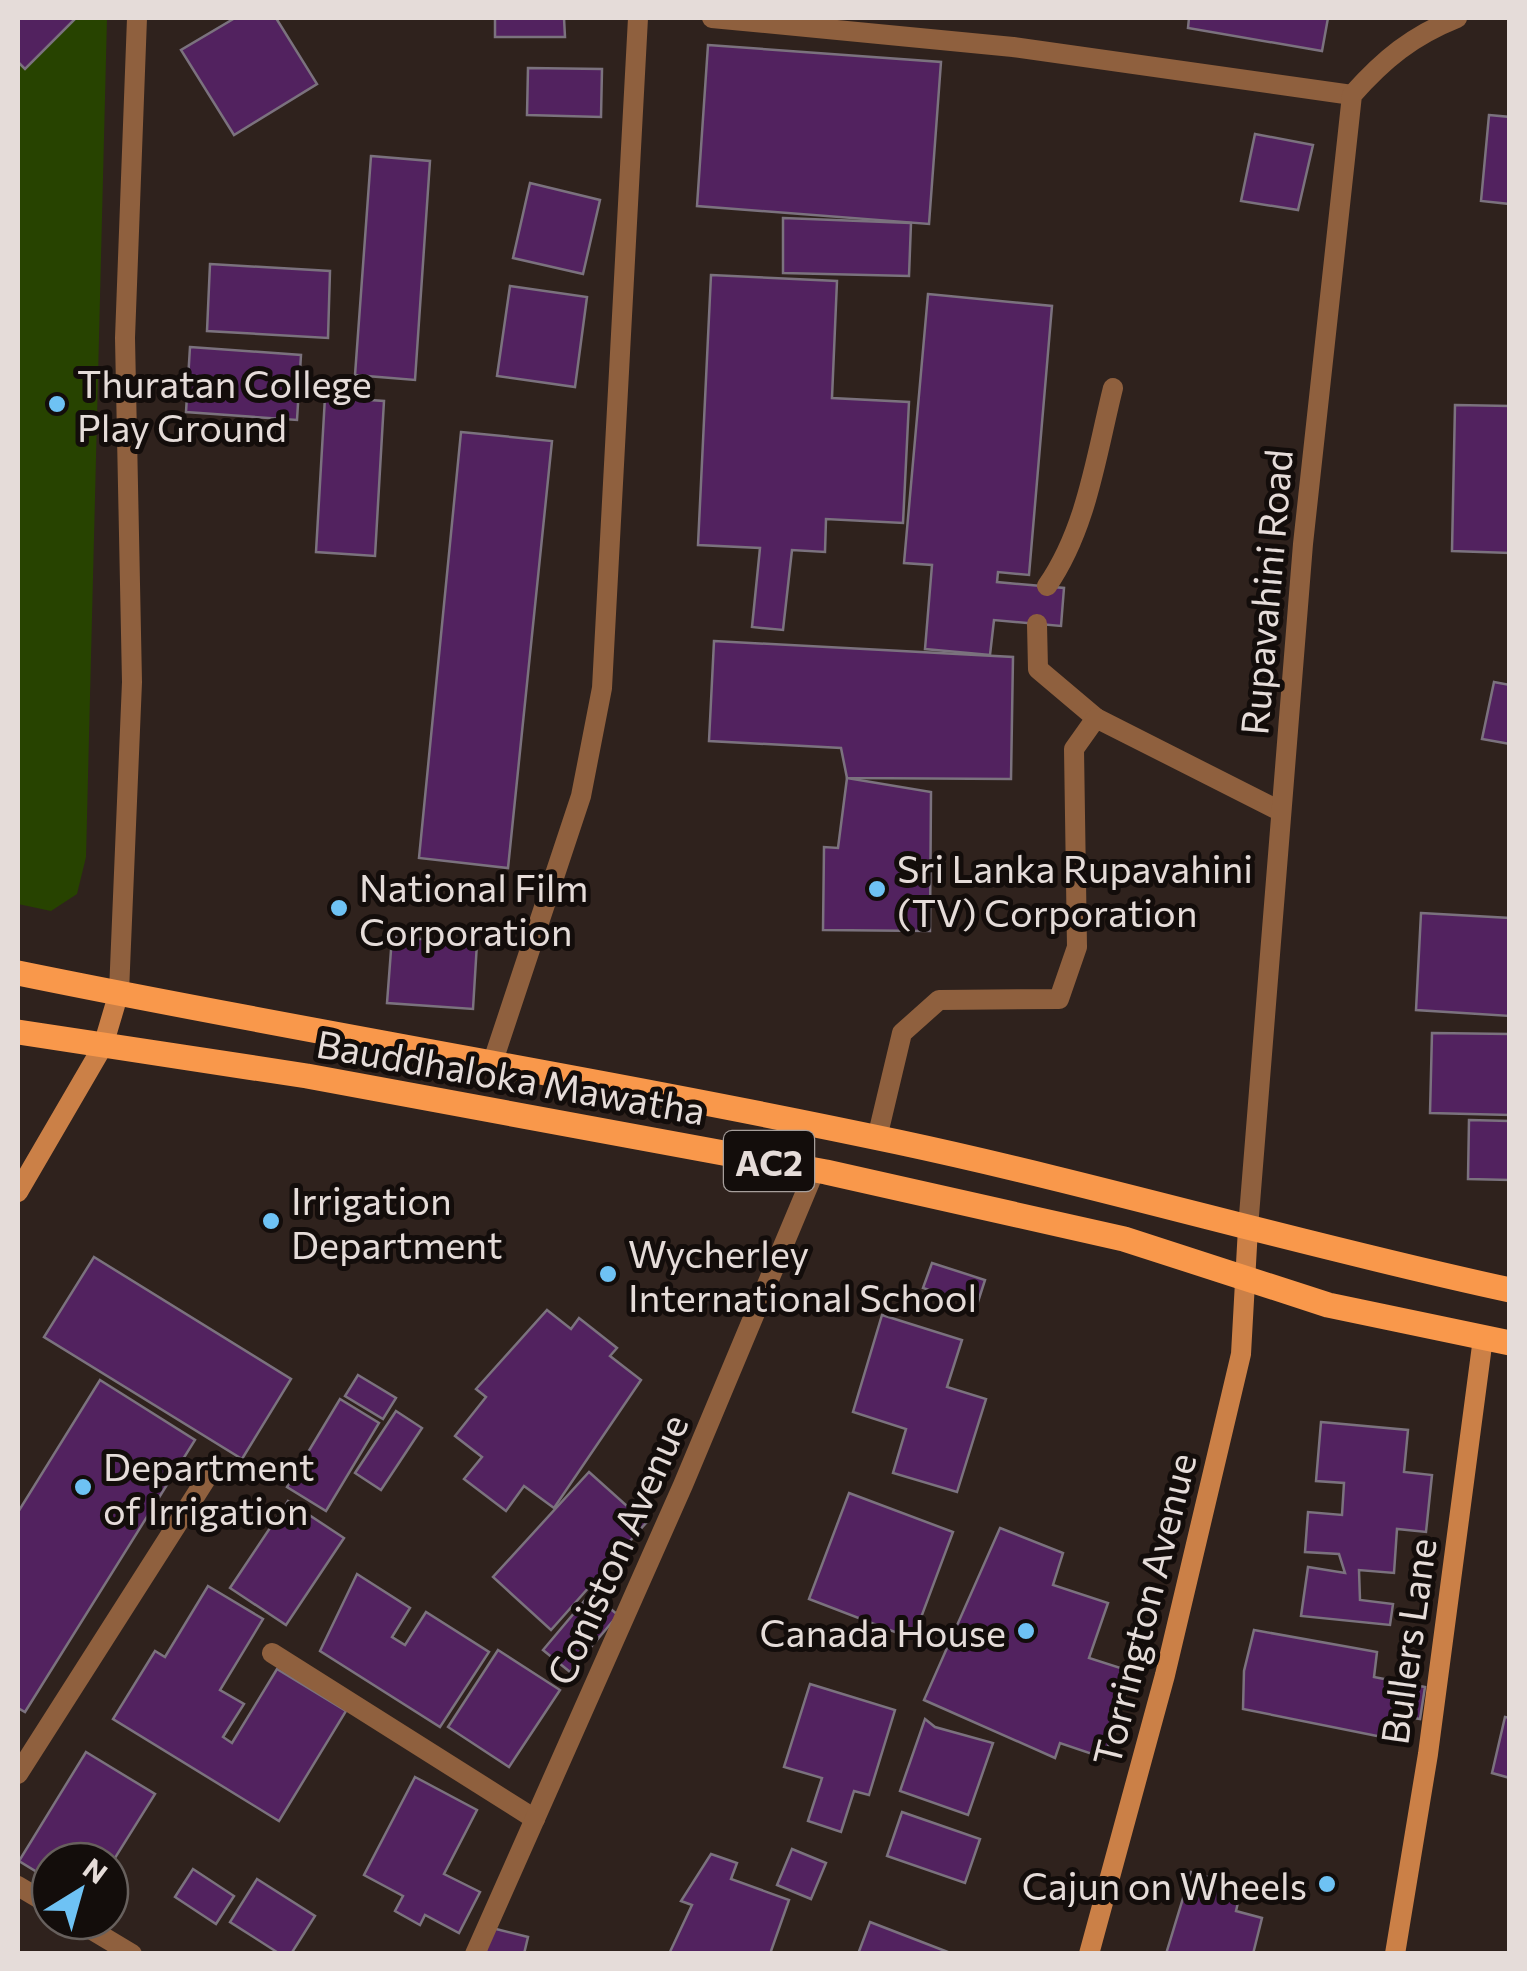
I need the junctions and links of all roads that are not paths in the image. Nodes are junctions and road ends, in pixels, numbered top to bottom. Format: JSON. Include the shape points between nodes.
{"nodes":[{"id":1,"x":137,"y":18,"type":"edge"},
{"id":2,"x":638,"y":18,"type":"edge"},
{"id":3,"x":712,"y":18,"type":"edge"},
{"id":4,"x":1456,"y":18,"type":"edge"},
{"id":5,"x":1352,"y":95,"type":"junction"},
{"id":6,"x":1113,"y":388,"type":"dead end"},
{"id":7,"x":1047,"y":586,"type":"dead end"},
{"id":8,"x":1037,"y":624,"type":"dead end"},
{"id":9,"x":1096,"y":718,"type":"junction"},
{"id":10,"x":1280,"y":812,"type":"junction"},
{"id":11,"x":18,"y":973,"type":"edge"},
{"id":12,"x":119,"y":992,"type":"junction"},
{"id":13,"x":18,"y":1032,"type":"edge"},
{"id":14,"x":103,"y":1046,"type":"junction"},
{"id":15,"x":492,"y":1064,"type":"junction"},
{"id":16,"x":877,"y":1138,"type":"junction"},
{"id":17,"x":815,"y":1170,"type":"junction"},
{"id":18,"x":18,"y":1192,"type":"edge"},
{"id":19,"x":1248,"y":1228,"type":"junction"},
{"id":20,"x":1246,"y":1278,"type":"junction"},
{"id":21,"x":1510,"y":1290,"type":"edge"},
{"id":22,"x":1483,"y":1338,"type":"junction"},
{"id":23,"x":1510,"y":1343,"type":"edge"},
{"id":24,"x":206,"y":1479,"type":"dead end"},
{"id":25,"x":272,"y":1653,"type":"dead end"},
{"id":26,"x":18,"y":1774,"type":"edge"},
{"id":27,"x":535,"y":1819,"type":"junction"},
{"id":28,"x":110,"y":1941,"type":"edge"},
{"id":29,"x":132,"y":1954,"type":"edge"},
{"id":30,"x":475,"y":1954,"type":"edge"},
{"id":31,"x":1089,"y":1954,"type":"edge"},
{"id":32,"x":1395,"y":1954,"type":"edge"}],
"edges":[{"from":1,"to":12,"type":"street","via":[[125,338],[132,682]]},
{"from":2,"to":15,"type":"street","via":[[602,688],[582,796]]},
{"from":3,"to":5,"type":"street","via":[[1012,47]]},
{"from":4,"to":5,"type":"street","via":[[1416,34]]},
{"from":5,"to":10,"type":"street","name":"Rupavahini Road"},
{"from":6,"to":7,"type":"street","via":[[1080,525]]},
{"from":8,"to":9,"type":"street","via":[[1038,669]]},
{"from":9,"to":10,"type":"street"},
{"from":9,"to":16,"type":"street","via":[[1074,748],[1077,947],[1060,999],[938,1000],[902,1033]]},
{"from":10,"to":19,"type":"street","name":"Rupavahini Road"},
{"from":11,"to":12,"type":"main road","name":"Bauddhaloka Mawatha","number":"AC2"},
{"from":12,"to":14,"type":"main road"},
{"from":12,"to":15,"type":"main road","name":"Bauddhaloka Mawatha","number":"AC2"},
{"from":13,"to":14,"type":"main road","name":"Bauddhaloka Mawatha","number":"AC2"},
{"from":14,"to":17,"type":"main road","name":"Bauddhaloka Mawatha","number":"AC2","via":[[307,1076]]},
{"from":14,"to":18,"type":"main road"},
{"from":15,"to":16,"type":"main road","name":"Bauddhaloka Mawatha","number":"AC2"},
{"from":16,"to":19,"type":"main road","name":"Bauddhaloka Mawatha","number":"AC2"},
{"from":17,"to":20,"type":"main road","name":"Bauddhaloka Mawatha","number":"AC2","via":[[1124,1238]]},
{"from":17,"to":27,"type":"street","name":"Coniston Avenue"},
{"from":19,"to":20,"type":"main road","name":"Torrington Avenue"},
{"from":19,"to":21,"type":"main road","name":"Bauddhaloka Mawatha","number":"AC2"},
{"from":20,"to":22,"type":"main road","name":"Bauddhaloka Mawatha","number":"AC2","via":[[1328,1305]]},
{"from":20,"to":31,"type":"main road","name":"Torrington Avenue","via":[[1242,1354]]},
{"from":22,"to":23,"type":"main road","name":"Bauddhaloka Mawatha","number":"AC2"},
{"from":22,"to":32,"type":"main road","name":"Bullers Lane"},
{"from":24,"to":26,"type":"street"},
{"from":25,"to":27,"type":"street"},
{"from":27,"to":30,"type":"street","name":"Coniston Avenue"},
{"from":28,"to":29,"type":"street"}]}
